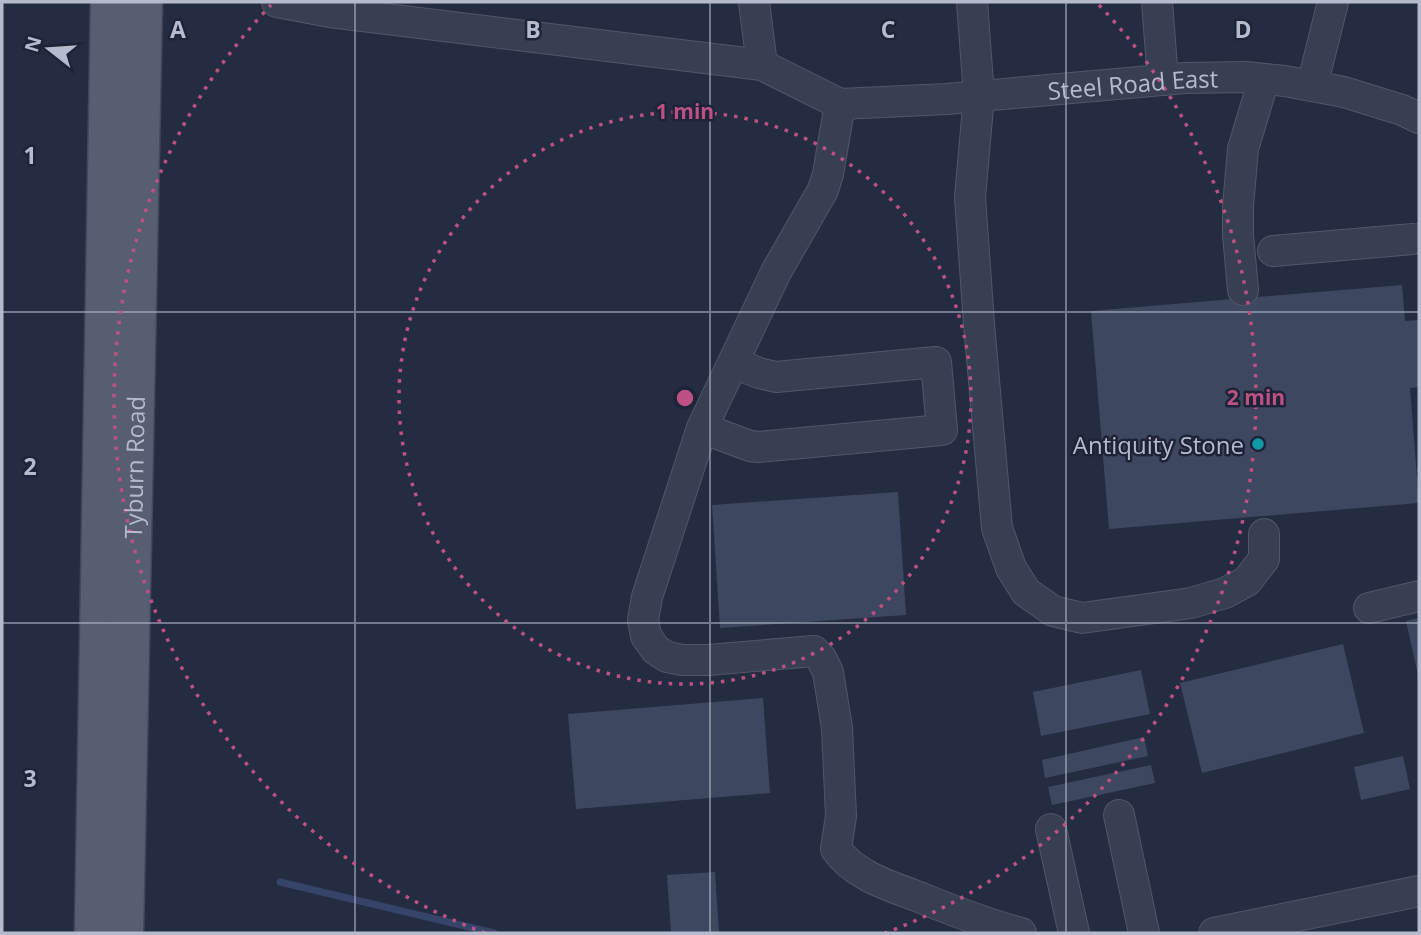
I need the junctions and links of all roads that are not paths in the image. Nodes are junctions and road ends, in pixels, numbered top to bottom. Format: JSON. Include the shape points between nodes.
{"nodes":[{"id":1,"x":110,"y":2,"type":"edge"},
{"id":2,"x":143,"y":2,"type":"edge"},
{"id":3,"x":277,"y":2,"type":"edge"},
{"id":4,"x":754,"y":2,"type":"edge"},
{"id":5,"x":972,"y":2,"type":"edge"},
{"id":6,"x":1157,"y":2,"type":"edge"},
{"id":7,"x":1333,"y":2,"type":"edge"},
{"id":8,"x":762,"y":65,"type":"junction"},
{"id":9,"x":1264,"y":79,"type":"junction"},
{"id":10,"x":1163,"y":80,"type":"junction"},
{"id":11,"x":1312,"y":86,"type":"junction"},
{"id":12,"x":979,"y":96,"type":"junction"},
{"id":13,"x":840,"y":104,"type":"junction"},
{"id":14,"x":1419,"y":118,"type":"edge"},
{"id":15,"x":1417,"y":236,"type":"edge"},
{"id":16,"x":1273,"y":251,"type":"dead end"},
{"id":17,"x":1243,"y":290,"type":"dead end"},
{"id":18,"x":734,"y":363,"type":"junction"},
{"id":19,"x":702,"y":428,"type":"junction"},
{"id":20,"x":1264,"y":534,"type":"dead end"},
{"id":21,"x":1419,"y":596,"type":"edge"},
{"id":22,"x":1369,"y":608,"type":"dead end"},
{"id":23,"x":1119,"y":815,"type":"dead end"},
{"id":24,"x":1051,"y":829,"type":"dead end"},
{"id":25,"x":1419,"y":891,"type":"edge"},
{"id":26,"x":94,"y":933,"type":"edge"},
{"id":27,"x":124,"y":933,"type":"edge"},
{"id":28,"x":1021,"y":933,"type":"edge"},
{"id":29,"x":1074,"y":933,"type":"edge"},
{"id":30,"x":1144,"y":933,"type":"edge"},
{"id":31,"x":1214,"y":933,"type":"edge"}],
"edges":[{"from":1,"to":26,"type":"main road","name":"Tyburn Road"},
{"from":2,"to":27,"type":"main road","name":"Tyburn Road"},
{"from":3,"to":8,"type":"street"},
{"from":4,"to":8,"type":"street"},
{"from":5,"to":12,"type":"street"},
{"from":6,"to":10,"type":"street"},
{"from":7,"to":11,"type":"street"},
{"from":8,"to":13,"type":"street"},
{"from":9,"to":10,"type":"street","name":"Steel Road East"},
{"from":9,"to":11,"type":"street","name":"Steel Road East"},
{"from":9,"to":17,"type":"street","via":[[1243,149],[1238,216]]},
{"from":10,"to":12,"type":"street","name":"Steel Road East"},
{"from":11,"to":14,"type":"street","name":"Steel Road East"},
{"from":12,"to":13,"type":"street","name":"Steel Road East"},
{"from":12,"to":20,"type":"street","via":[[970,197],[994,487],[998,528],[1026,592],[1053,611],[1082,618],[1191,603],[1247,581],[1264,559]]},
{"from":13,"to":18,"type":"street","via":[[823,190],[776,272]]},
{"from":15,"to":16,"type":"street"},
{"from":18,"to":19,"type":"street"},
{"from":18,"to":19,"type":"street","via":[[776,377],[936,362],[942,430],[758,447]]},
{"from":19,"to":28,"type":"street","via":[[647,597],[646,636],[656,650],[682,660],[814,651],[828,672],[837,727],[841,816],[836,849],[843,859],[870,877],[986,924]]},
{"from":21,"to":22,"type":"street"},
{"from":23,"to":30,"type":"street"},
{"from":24,"to":29,"type":"street"},
{"from":25,"to":31,"type":"street"}]}
